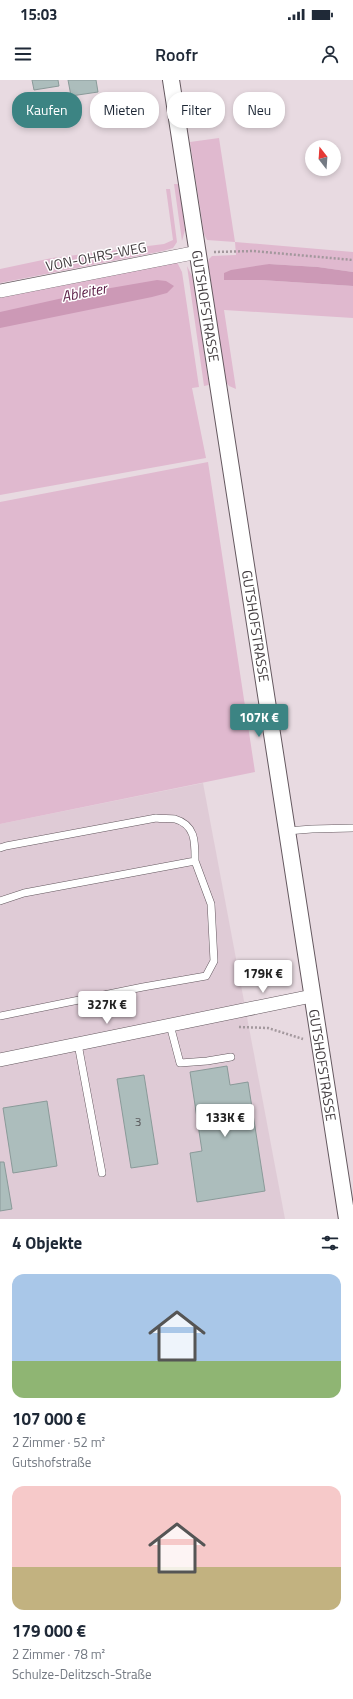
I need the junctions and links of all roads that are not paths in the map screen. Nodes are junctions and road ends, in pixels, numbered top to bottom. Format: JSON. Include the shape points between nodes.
{"nodes":[{"id":1,"x":171,"y":80,"type":"edge"},
{"id":2,"x":198,"y":252,"type":"junction"},
{"id":3,"x":0,"y":291,"type":"edge"},
{"id":4,"x":353,"y":828,"type":"edge"},
{"id":5,"x":287,"y":831,"type":"junction"},
{"id":6,"x":0,"y":848,"type":"edge"},
{"id":7,"x":195,"y":861,"type":"junction"},
{"id":8,"x":0,"y":901,"type":"edge"},
{"id":9,"x":312,"y":996,"type":"junction"},
{"id":10,"x":0,"y":1016,"type":"edge"},
{"id":11,"x":170,"y":1025,"type":"junction"},
{"id":12,"x":78,"y":1044,"type":"junction"},
{"id":13,"x":231,"y":1057,"type":"dead end"},
{"id":14,"x":0,"y":1060,"type":"edge"},
{"id":15,"x":102,"y":1173,"type":"dead end"},
{"id":16,"x":348,"y":1202,"type":"edge"},
{"id":17,"x":346,"y":1219,"type":"edge"}],
"edges":[{"from":1,"to":2,"type":"street","name":"GUTSHOFSTRASSE"},
{"from":2,"to":3,"type":"street","name":"VON-OHRS-WEG"},
{"from":2,"to":5,"type":"street","name":"GUTSHOFSTRASSE"},
{"from":4,"to":5,"type":"lane"},
{"from":5,"to":9,"type":"street","name":"GUTSHOFSTRASSE"},
{"from":6,"to":7,"type":"lane","via":[[156,818],[175,819],[189,828],[195,840]]},
{"from":7,"to":8,"type":"lane","via":[[24,893]]},
{"from":7,"to":10,"type":"lane","via":[[211,904],[214,961],[206,976]]},
{"from":9,"to":11,"type":"street"},
{"from":9,"to":16,"type":"street","name":"GUTSHOFSTRASSE"},
{"from":11,"to":12,"type":"street"},
{"from":11,"to":13,"type":"lane","via":[[180,1063]]},
{"from":12,"to":14,"type":"street"},
{"from":12,"to":15,"type":"lane"},
{"from":16,"to":17,"type":"street","name":"GUTSHOFSTRASSE"}]}
